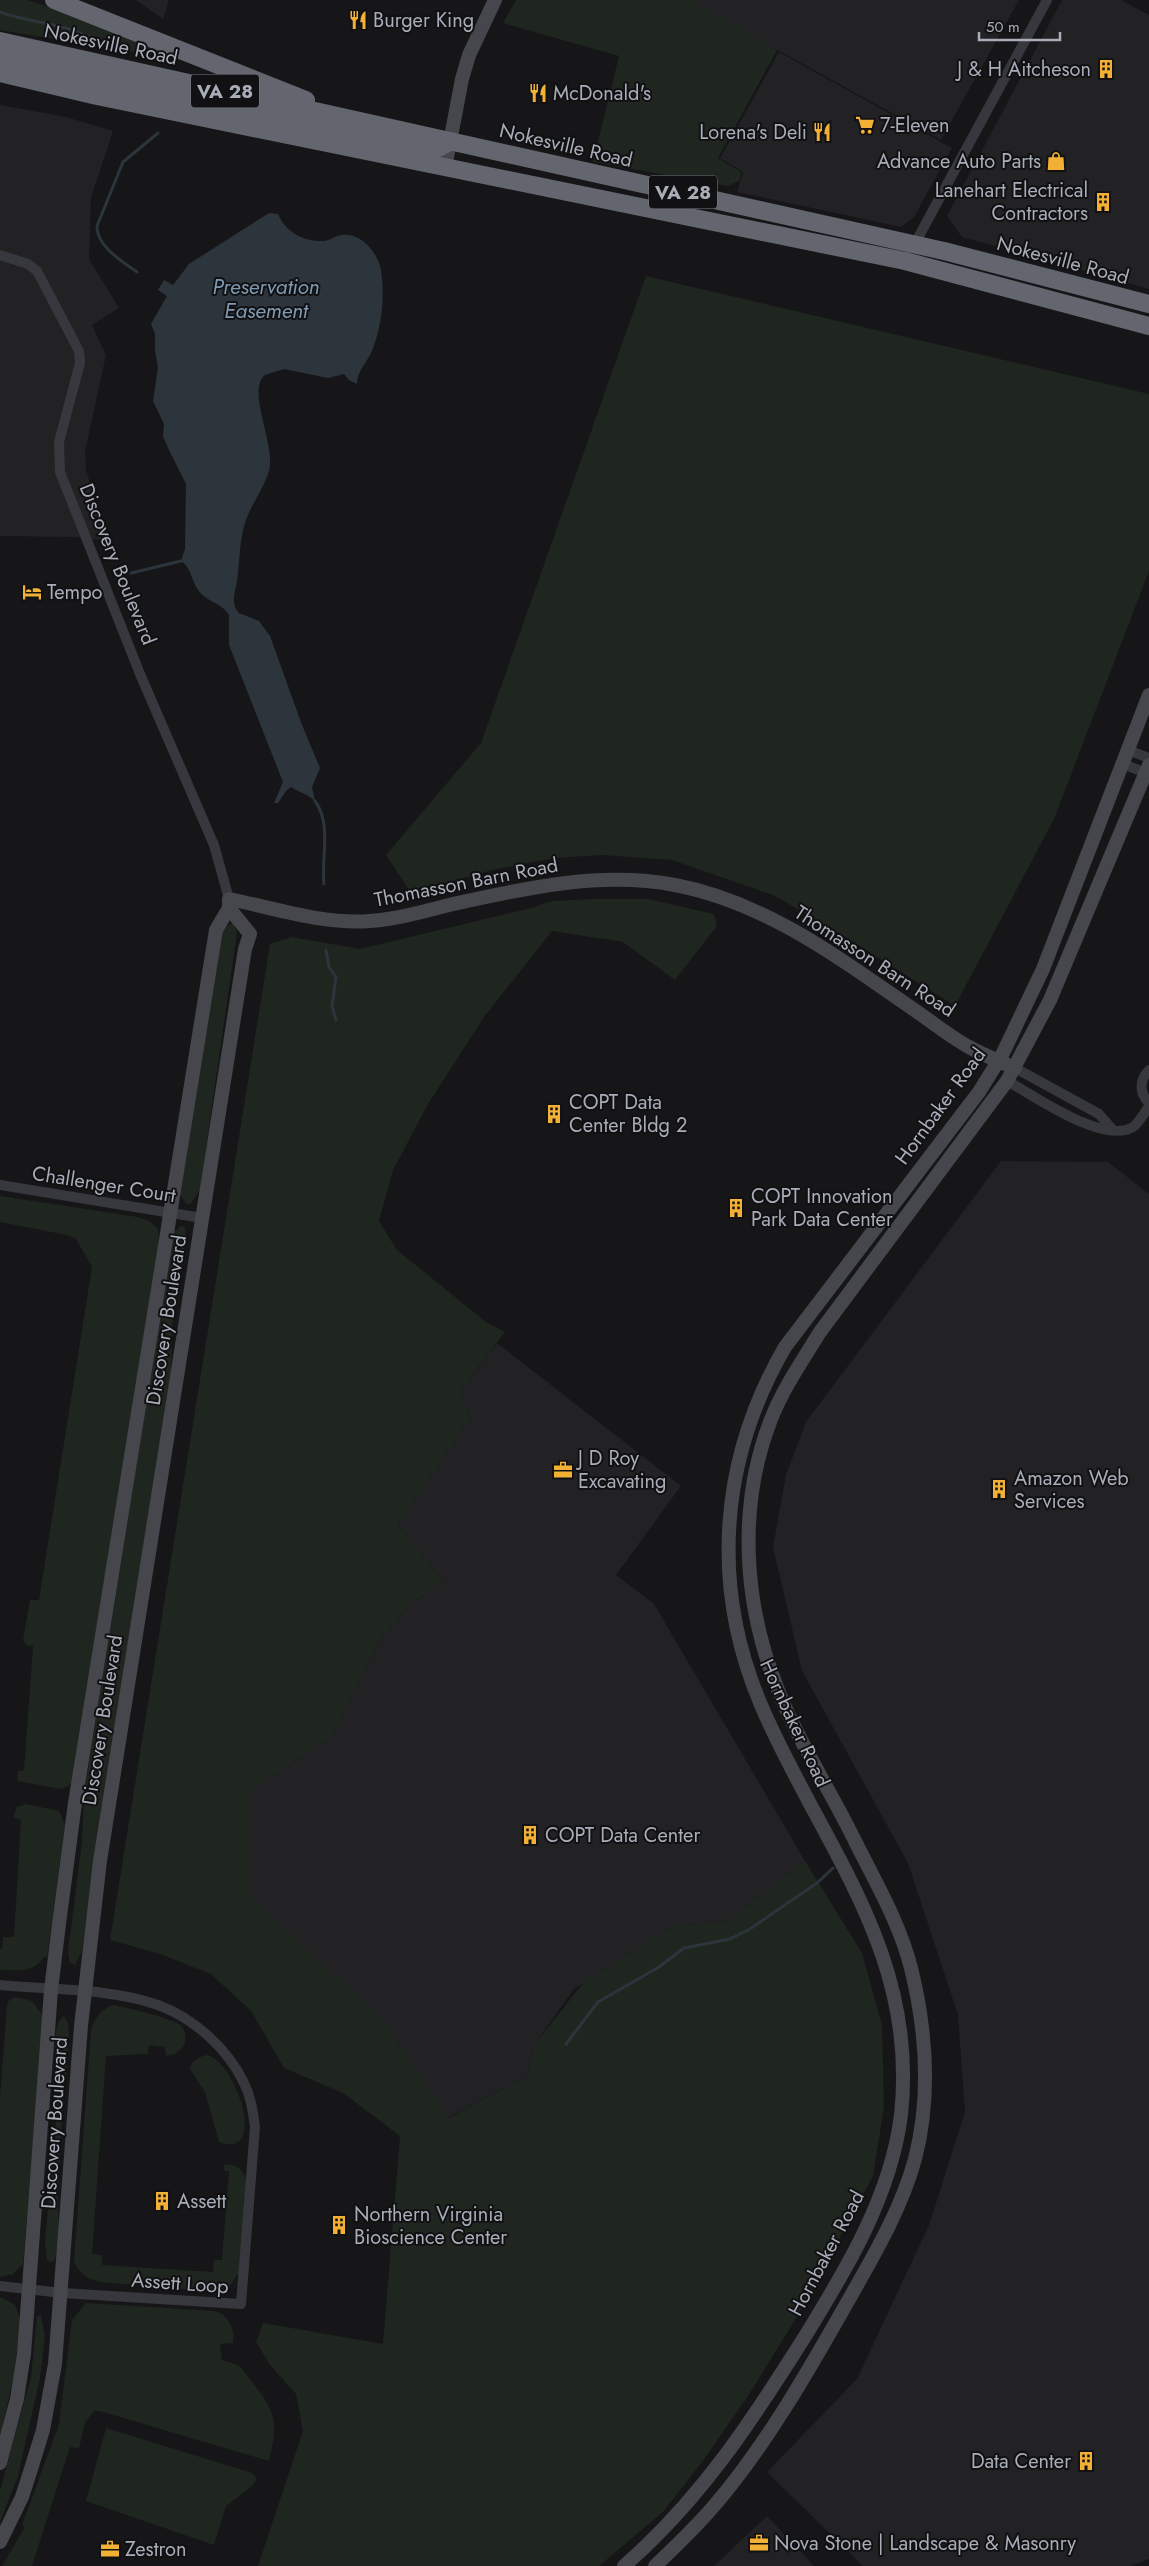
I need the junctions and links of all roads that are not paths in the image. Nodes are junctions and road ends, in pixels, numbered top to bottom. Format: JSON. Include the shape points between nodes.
{"nodes":[{"id":1,"x":54,"y":0,"type":"edge"},
{"id":2,"x":90,"y":0,"type":"edge"},
{"id":3,"x":495,"y":0,"type":"edge"},
{"id":4,"x":1047,"y":0,"type":"edge"},
{"id":5,"x":0,"y":41,"type":"edge"},
{"id":6,"x":185,"y":50,"type":"junction"},
{"id":7,"x":0,"y":57,"type":"edge"},
{"id":8,"x":0,"y":73,"type":"edge"},
{"id":9,"x":0,"y":84,"type":"edge"},
{"id":10,"x":97,"y":96,"type":"junction"},
{"id":11,"x":359,"y":121,"type":"junction"},
{"id":12,"x":451,"y":141,"type":"junction"},
{"id":13,"x":445,"y":168,"type":"junction"},
{"id":14,"x":914,"y":244,"type":"junction"},
{"id":15,"x":0,"y":255,"type":"edge"},
{"id":16,"x":905,"y":261,"type":"junction"},
{"id":17,"x":1149,"y":304,"type":"edge"},
{"id":18,"x":1149,"y":326,"type":"edge"},
{"id":19,"x":1149,"y":694,"type":"edge"},
{"id":20,"x":1128,"y":750,"type":"junction"},
{"id":21,"x":1149,"y":758,"type":"edge"},
{"id":22,"x":1122,"y":764,"type":"junction"},
{"id":23,"x":1148,"y":771,"type":"edge"},
{"id":24,"x":229,"y":904,"type":"junction"},
{"id":25,"x":996,"y":1066,"type":"junction"},
{"id":26,"x":1014,"y":1068,"type":"junction"},
{"id":27,"x":1149,"y":1070,"type":"edge"},
{"id":28,"x":1007,"y":1081,"type":"junction"},
{"id":29,"x":1149,"y":1104,"type":"edge"},
{"id":30,"x":1113,"y":1130,"type":"junction"},
{"id":31,"x":0,"y":1185,"type":"edge"},
{"id":32,"x":170,"y":1212,"type":"junction"},
{"id":33,"x":202,"y":1218,"type":"junction"},
{"id":34,"x":812,"y":1758,"type":"junction"},
{"id":35,"x":792,"y":1767,"type":"junction"},
{"id":36,"x":0,"y":1985,"type":"edge"},
{"id":37,"x":51,"y":1990,"type":"junction"},
{"id":38,"x":84,"y":1993,"type":"junction"},
{"id":39,"x":0,"y":2286,"type":"edge"},
{"id":40,"x":29,"y":2290,"type":"junction"},
{"id":41,"x":62,"y":2293,"type":"junction"},
{"id":42,"x":0,"y":2463,"type":"edge"},
{"id":43,"x":0,"y":2542,"type":"edge"},
{"id":44,"x":624,"y":2566,"type":"edge"},
{"id":45,"x":655,"y":2566,"type":"edge"}],
"edges":[{"from":1,"to":6,"type":"highway"},
{"from":2,"to":6,"type":"highway"},
{"from":3,"to":12,"type":"street","via":[[469,55]]},
{"from":4,"to":14,"type":"street"},
{"from":5,"to":11,"type":"highway","name":"Nokesville Road","number":"VA 28"},
{"from":6,"to":11,"type":"highway"},
{"from":7,"to":12,"type":"highway","via":[[420,149],[438,148]]},
{"from":8,"to":10,"type":"highway","name":"Nokesville Road","number":"VA 28"},
{"from":9,"to":10,"type":"highway"},
{"from":10,"to":13,"type":"highway","name":"Nokesville Road","number":"VA 28"},
{"from":11,"to":12,"type":"highway","name":"Nokesville Road","number":"VA 28"},
{"from":12,"to":13,"type":"street"},
{"from":12,"to":14,"type":"highway","name":"Nokesville Road","number":"VA 28"},
{"from":13,"to":16,"type":"highway","name":"Nokesville Road","number":"VA 28"},
{"from":14,"to":16,"type":"street"},
{"from":14,"to":17,"type":"highway","name":"Nokesville Road","number":"VA 28"},
{"from":15,"to":24,"type":"street","name":"Discovery Boulevard","via":[[28,264],[37,271],[79,351],[80,363],[59,442],[60,472],[147,692],[214,845]]},
{"from":16,"to":18,"type":"highway","name":"Nokesville Road","number":"VA 28"},
{"from":19,"to":20,"type":"street","name":"Hornbaker Road"},
{"from":20,"to":21,"type":"street"},
{"from":20,"to":22,"type":"street","name":"Hornbaker Road"},
{"from":22,"to":23,"type":"street"},
{"from":22,"to":25,"type":"street","name":"Hornbaker Road","via":[[1043,969]]},
{"from":23,"to":26,"type":"street","name":"Hornbaker Road","via":[[1050,1000]]},
{"from":24,"to":25,"type":"street","name":"Thomasson Barn Road","via":[[357,922],[389,919],[559,883],[611,880],[674,884],[768,916],[857,971]]},
{"from":24,"to":32,"type":"street","name":"Discovery Boulevard","via":[[216,930]]},
{"from":24,"to":33,"type":"street","name":"Discovery Boulevard","via":[[250,934]]},
{"from":25,"to":26,"type":"street","name":"Thomasson Barn Road"},
{"from":25,"to":28,"type":"street","name":"Thomasson Barn Road"},
{"from":25,"to":35,"type":"street","name":"Hornbaker Road","via":[[785,1347],[768,1377],[744,1437],[731,1492],[728,1563],[731,1596],[748,1674]]},
{"from":26,"to":28,"type":"street","name":"Hornbaker Road"},
{"from":26,"to":30,"type":"street","via":[[1099,1114]]},
{"from":27,"to":29,"type":"street","via":[[1141,1086]]},
{"from":28,"to":30,"type":"street","via":[[1094,1129]]},
{"from":28,"to":34,"type":"street","name":"Hornbaker Road","via":[[820,1332],[770,1422],[755,1476],[750,1515],[750,1591],[778,1690]]},
{"from":29,"to":30,"type":"street","via":[[1138,1123],[1131,1128]]},
{"from":31,"to":32,"type":"street","name":"Challenger Court"},
{"from":32,"to":33,"type":"street","name":"Challenger Court"},
{"from":32,"to":37,"type":"street","name":"Discovery Boulevard","via":[[75,1803]]},
{"from":33,"to":38,"type":"street","name":"Discovery Boulevard","via":[[100,1861]]},
{"from":34,"to":35,"type":"street"},
{"from":34,"to":45,"type":"street","name":"Hornbaker Road","via":[[901,1937],[911,1968],[922,2027],[924,2072],[917,2150],[890,2228],[782,2410],[719,2500]]},
{"from":35,"to":44,"type":"street","name":"Hornbaker Road","via":[[873,1925],[888,1967],[903,2066],[899,2128],[879,2198],[842,2276],[767,2396],[725,2458],[688,2504]]},
{"from":36,"to":37,"type":"street"},
{"from":37,"to":38,"type":"street"},
{"from":37,"to":40,"type":"street","name":"Discovery Boulevard"},
{"from":38,"to":41,"type":"street","name":"Discovery Boulevard"},
{"from":38,"to":41,"type":"street","name":"Assett Loop","via":[[120,1996],[158,2005],[182,2016],[205,2034],[230,2059],[244,2083],[252,2104],[255,2127],[241,2304]]},
{"from":39,"to":40,"type":"street","name":"Assett Loop"},
{"from":40,"to":41,"type":"street","name":"Assett Loop"},
{"from":40,"to":42,"type":"street","name":"Discovery Boulevard","via":[[17,2399]]},
{"from":41,"to":43,"type":"street","name":"Discovery Boulevard","via":[[56,2364],[43,2430],[22,2497]]}]}
